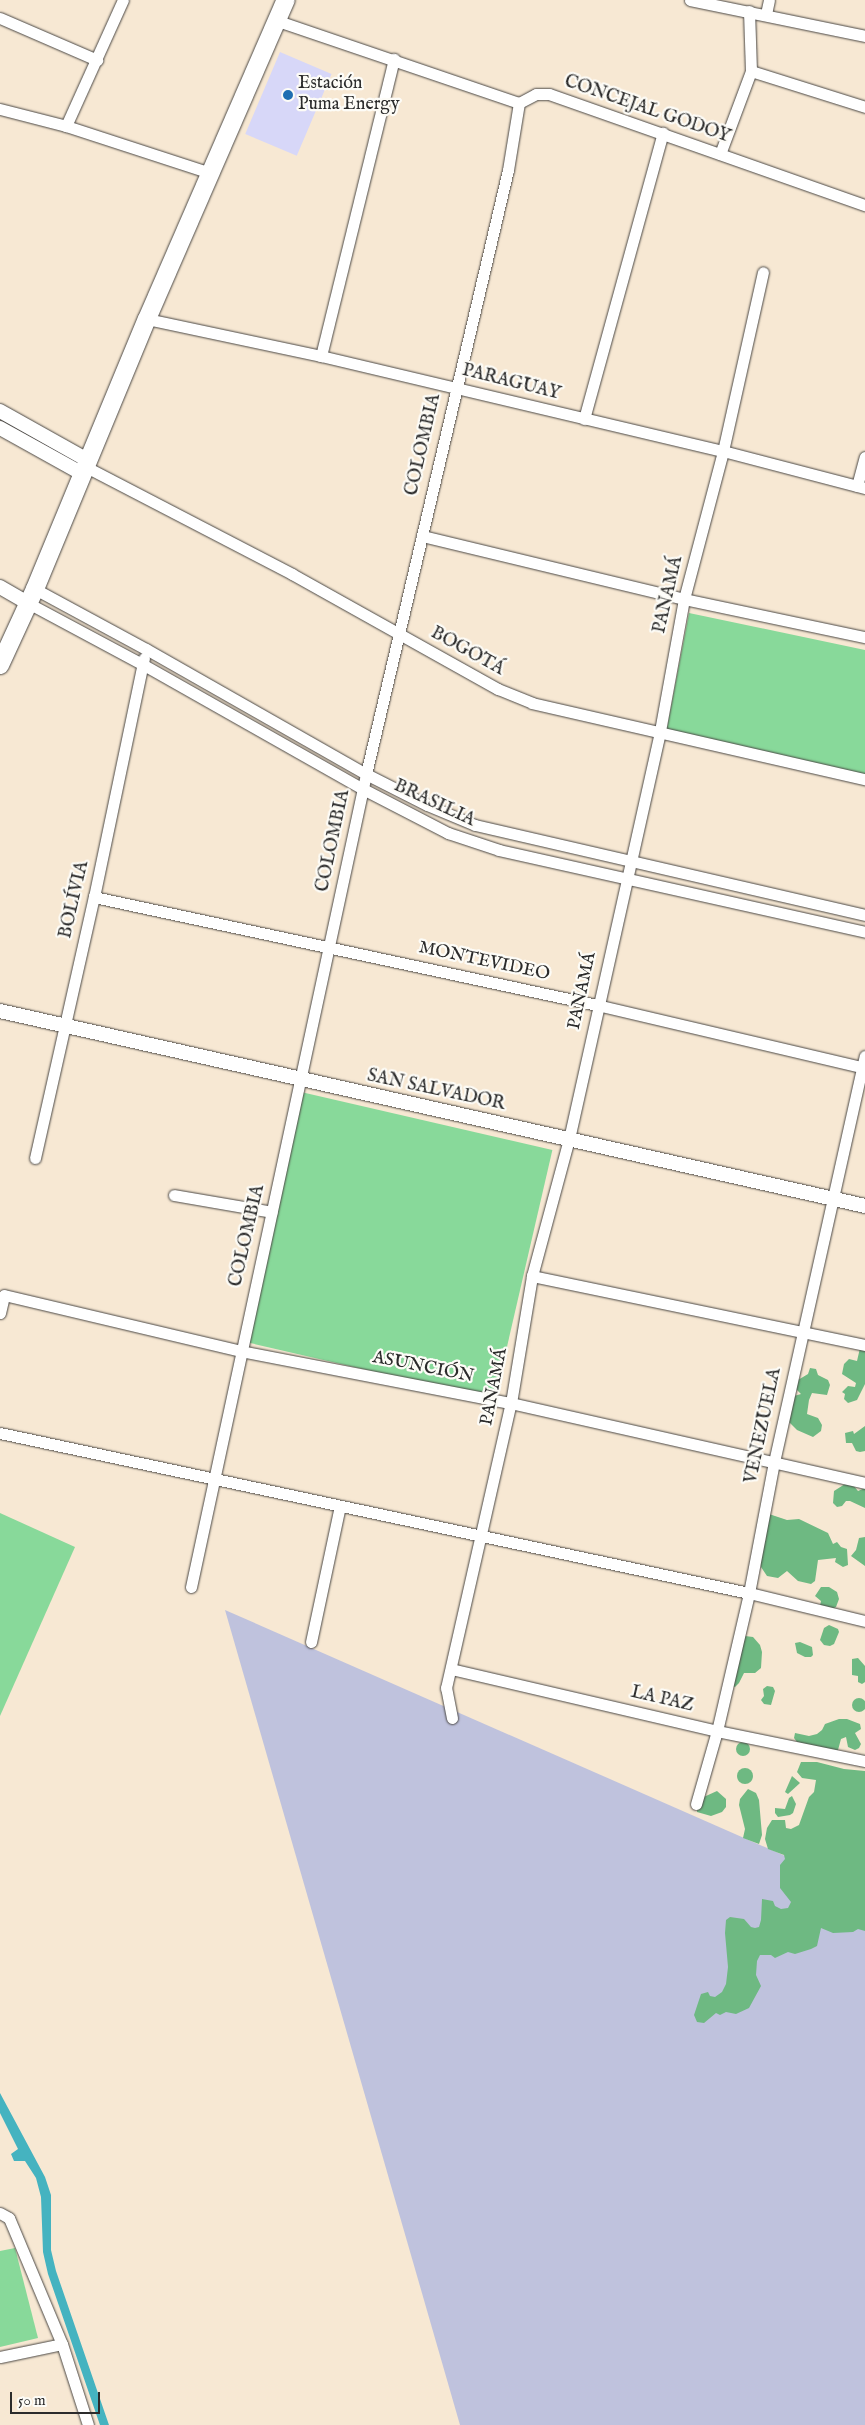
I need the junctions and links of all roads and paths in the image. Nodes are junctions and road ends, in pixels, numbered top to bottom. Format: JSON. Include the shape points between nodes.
{"nodes":[{"id":1,"x":123,"y":0,"type":"edge"},
{"id":2,"x":286,"y":0,"type":"edge"},
{"id":3,"x":690,"y":0,"type":"edge"},
{"id":4,"x":769,"y":0,"type":"edge"},
{"id":5,"x":749,"y":11,"type":"junction"},
{"id":6,"x":766,"y":14,"type":"junction"},
{"id":7,"x":0,"y":18,"type":"edge"},
{"id":8,"x":275,"y":20,"type":"junction"},
{"id":9,"x":865,"y":36,"type":"edge"},
{"id":10,"x":394,"y":59,"type":"junction"},
{"id":11,"x":97,"y":60,"type":"junction"},
{"id":12,"x":752,"y":71,"type":"junction"},
{"id":13,"x":519,"y":103,"type":"junction"},
{"id":14,"x":865,"y":107,"type":"edge"},
{"id":15,"x":0,"y":109,"type":"edge"},
{"id":16,"x":66,"y":126,"type":"junction"},
{"id":17,"x":664,"y":132,"type":"junction"},
{"id":18,"x":720,"y":154,"type":"junction"},
{"id":19,"x":211,"y":173,"type":"junction"},
{"id":20,"x":865,"y":204,"type":"edge"},
{"id":21,"x":763,"y":272,"type":"dead end"},
{"id":22,"x":147,"y":318,"type":"junction"},
{"id":23,"x":321,"y":356,"type":"junction"},
{"id":24,"x":455,"y":387,"type":"junction"},
{"id":25,"x":0,"y":411,"type":"edge"},
{"id":26,"x":584,"y":419,"type":"junction"},
{"id":27,"x":0,"y":428,"type":"edge"},
{"id":28,"x":723,"y":451,"type":"junction"},
{"id":29,"x":865,"y":457,"type":"edge"},
{"id":30,"x":86,"y":467,"type":"junction"},
{"id":31,"x":861,"y":487,"type":"edge"},
{"id":32,"x":422,"y":536,"type":"junction"},
{"id":33,"x":0,"y":587,"type":"edge"},
{"id":34,"x":32,"y":596,"type":"junction"},
{"id":35,"x":684,"y":599,"type":"junction"},
{"id":36,"x":399,"y":634,"type":"junction"},
{"id":37,"x":865,"y":637,"type":"edge"},
{"id":38,"x":146,"y":649,"type":"junction"},
{"id":39,"x":142,"y":664,"type":"junction"},
{"id":40,"x":0,"y":665,"type":"edge"},
{"id":41,"x":275,"y":722,"type":"junction"},
{"id":42,"x":660,"y":731,"type":"junction"},
{"id":43,"x":268,"y":735,"type":"junction"},
{"id":44,"x":366,"y":774,"type":"junction"},
{"id":45,"x":865,"y":779,"type":"edge"},
{"id":46,"x":363,"y":789,"type":"junction"},
{"id":47,"x":630,"y":861,"type":"junction"},
{"id":48,"x":625,"y":880,"type":"junction"},
{"id":49,"x":768,"y":893,"type":"junction"},
{"id":50,"x":94,"y":897,"type":"junction"},
{"id":51,"x":764,"y":910,"type":"junction"},
{"id":52,"x":865,"y":915,"type":"edge"},
{"id":53,"x":865,"y":932,"type":"edge"},
{"id":54,"x":330,"y":947,"type":"junction"},
{"id":55,"x":597,"y":1005,"type":"junction"},
{"id":56,"x":0,"y":1011,"type":"edge"},
{"id":57,"x":64,"y":1025,"type":"junction"},
{"id":58,"x":864,"y":1064,"type":"edge"},
{"id":59,"x":301,"y":1080,"type":"junction"},
{"id":60,"x":569,"y":1139,"type":"junction"},
{"id":61,"x":35,"y":1158,"type":"dead end"},
{"id":62,"x":174,"y":1195,"type":"dead end"},
{"id":63,"x":834,"y":1199,"type":"junction"},
{"id":64,"x":865,"y":1206,"type":"edge"},
{"id":65,"x":272,"y":1212,"type":"junction"},
{"id":66,"x":532,"y":1276,"type":"junction"},
{"id":67,"x":0,"y":1313,"type":"edge"},
{"id":68,"x":802,"y":1333,"type":"junction"},
{"id":69,"x":865,"y":1346,"type":"edge"},
{"id":70,"x":240,"y":1351,"type":"junction"},
{"id":71,"x":511,"y":1403,"type":"junction"},
{"id":72,"x":0,"y":1432,"type":"edge"},
{"id":73,"x":774,"y":1462,"type":"junction"},
{"id":74,"x":215,"y":1479,"type":"junction"},
{"id":75,"x":865,"y":1483,"type":"edge"},
{"id":76,"x":340,"y":1506,"type":"junction"},
{"id":77,"x":481,"y":1536,"type":"junction"},
{"id":78,"x":191,"y":1587,"type":"dead end"},
{"id":79,"x":748,"y":1593,"type":"junction"},
{"id":80,"x":865,"y":1622,"type":"edge"},
{"id":81,"x":311,"y":1642,"type":"dead end"},
{"id":82,"x":451,"y":1669,"type":"junction"},
{"id":83,"x":452,"y":1718,"type":"dead end"},
{"id":84,"x":717,"y":1731,"type":"junction"},
{"id":85,"x":865,"y":1762,"type":"edge"},
{"id":86,"x":696,"y":1804,"type":"dead end"},
{"id":87,"x":0,"y":2213,"type":"edge"},
{"id":88,"x":62,"y":2344,"type":"junction"},
{"id":89,"x":0,"y":2357,"type":"edge"},
{"id":90,"x":88,"y":2425,"type":"edge"}],
"edges":[{"from":1,"to":11,"type":"street"},
{"from":2,"to":8,"type":"main road"},
{"from":3,"to":5,"type":"street"},
{"from":4,"to":6,"type":"street"},
{"from":5,"to":6,"type":"street"},
{"from":5,"to":12,"type":"street"},
{"from":6,"to":9,"type":"street"},
{"from":7,"to":11,"type":"street"},
{"from":8,"to":10,"type":"street"},
{"from":8,"to":19,"type":"main road"},
{"from":10,"to":13,"type":"street"},
{"from":10,"to":23,"type":"street"},
{"from":11,"to":16,"type":"street"},
{"from":12,"to":14,"type":"street"},
{"from":12,"to":18,"type":"street"},
{"from":13,"to":17,"type":"street","name":"CONCEJAL GODOY","via":[[536,94],[548,94]]},
{"from":13,"to":24,"type":"street","name":"COLOMBIA","via":[[508,170]]},
{"from":15,"to":16,"type":"street"},
{"from":16,"to":19,"type":"street"},
{"from":17,"to":18,"type":"street","name":"CONCEJAL GODOY"},
{"from":17,"to":26,"type":"street"},
{"from":18,"to":20,"type":"street","name":"CONCEJAL GODOY"},
{"from":19,"to":22,"type":"main road"},
{"from":21,"to":28,"type":"street","name":"PANAMÁ"},
{"from":22,"to":23,"type":"street","name":"PARAGUAY"},
{"from":22,"to":30,"type":"main road"},
{"from":23,"to":24,"type":"street","name":"PARAGUAY"},
{"from":24,"to":26,"type":"street","name":"PARAGUAY"},
{"from":24,"to":32,"type":"street","name":"COLOMBIA"},
{"from":25,"to":30,"type":"street"},
{"from":26,"to":28,"type":"street","name":"PARAGUAY"},
{"from":27,"to":30,"type":"street"},
{"from":28,"to":31,"type":"street","name":"PARAGUAY"},
{"from":28,"to":35,"type":"street","name":"PANAMÁ"},
{"from":29,"to":31,"type":"street"},
{"from":30,"to":34,"type":"main road"},
{"from":30,"to":36,"type":"street","name":"BOGOTÁ","via":[[292,574]]},
{"from":32,"to":35,"type":"street"},
{"from":32,"to":36,"type":"street","name":"COLOMBIA"},
{"from":33,"to":34,"type":"street"},
{"from":34,"to":38,"type":"street","name":"BRASILIA"},
{"from":34,"to":39,"type":"street","name":"BRASILIA"},
{"from":34,"to":40,"type":"main road"},
{"from":35,"to":37,"type":"street"},
{"from":35,"to":42,"type":"street","name":"PANAMÁ"},
{"from":36,"to":42,"type":"street","name":"BOGOTÁ","via":[[498,689],[532,703]]},
{"from":36,"to":44,"type":"street","name":"COLOMBIA"},
{"from":38,"to":39,"type":"street","name":"BOLÍVIA"},
{"from":38,"to":41,"type":"street","name":"BRASILIA"},
{"from":39,"to":43,"type":"street","name":"BRASILIA"},
{"from":39,"to":50,"type":"street","name":"BOLÍVIA"},
{"from":41,"to":43,"type":"street"},
{"from":41,"to":44,"type":"street","name":"BRASILIA"},
{"from":42,"to":45,"type":"street","name":"BOGOTÁ"},
{"from":42,"to":47,"type":"street","name":"PANAMÁ"},
{"from":43,"to":46,"type":"street","name":"BRASILIA"},
{"from":44,"to":46,"type":"street","name":"COLOMBIA"},
{"from":44,"to":47,"type":"street","name":"BRASILIA","via":[[427,805],[475,824]]},
{"from":46,"to":48,"type":"street","name":"BRASILIA","via":[[448,833],[499,850]]},
{"from":46,"to":54,"type":"street","name":"COLOMBIA"},
{"from":47,"to":48,"type":"street","name":"PANAMÁ"},
{"from":47,"to":49,"type":"street","name":"BRASILIA"},
{"from":48,"to":51,"type":"street","name":"BRASILIA"},
{"from":48,"to":55,"type":"street","name":"PANAMÁ"},
{"from":49,"to":51,"type":"street"},
{"from":49,"to":52,"type":"street","name":"BRASILIA"},
{"from":50,"to":54,"type":"street","name":"MONTEVIDEO"},
{"from":50,"to":57,"type":"street","name":"BOLÍVIA"},
{"from":51,"to":53,"type":"street","name":"BRASILIA"},
{"from":54,"to":55,"type":"street","name":"MONTEVIDEO"},
{"from":54,"to":59,"type":"street","name":"COLOMBIA"},
{"from":55,"to":58,"type":"street","name":"MONTEVIDEO"},
{"from":55,"to":60,"type":"street","name":"PANAMÁ"},
{"from":56,"to":57,"type":"street","name":"SAN SALVADOR"},
{"from":57,"to":59,"type":"street","name":"SAN SALVADOR"},
{"from":57,"to":61,"type":"street","name":"BOLÍVIA"},
{"from":58,"to":63,"type":"street","name":"VENEZUELA"},
{"from":59,"to":60,"type":"street","name":"SAN SALVADOR"},
{"from":59,"to":65,"type":"street","name":"COLOMBIA"},
{"from":60,"to":63,"type":"street","name":"SAN SALVADOR"},
{"from":60,"to":66,"type":"street","name":"PANAMÁ"},
{"from":62,"to":65,"type":"street"},
{"from":63,"to":64,"type":"street","name":"SAN SALVADOR"},
{"from":63,"to":68,"type":"street","name":"VENEZUELA"},
{"from":65,"to":70,"type":"street","name":"COLOMBIA"},
{"from":66,"to":68,"type":"street"},
{"from":66,"to":71,"type":"street","name":"PANAMÁ"},
{"from":67,"to":70,"type":"street","name":"ASUNCIÓN","via":[[4,1295]]},
{"from":68,"to":69,"type":"street"},
{"from":68,"to":73,"type":"street","name":"VENEZUELA"},
{"from":70,"to":71,"type":"street","name":"ASUNCIÓN"},
{"from":70,"to":74,"type":"street","name":"COLOMBIA"},
{"from":71,"to":73,"type":"street","name":"ASUNCIÓN"},
{"from":71,"to":77,"type":"street","name":"PANAMÁ"},
{"from":72,"to":74,"type":"street"},
{"from":73,"to":75,"type":"street","name":"ASUNCIÓN"},
{"from":73,"to":79,"type":"street","name":"VENEZUELA"},
{"from":74,"to":76,"type":"street"},
{"from":74,"to":78,"type":"street","name":"COLOMBIA"},
{"from":76,"to":77,"type":"street"},
{"from":76,"to":81,"type":"street"},
{"from":77,"to":79,"type":"street"},
{"from":77,"to":82,"type":"street","name":"PANAMÁ"},
{"from":79,"to":80,"type":"street"},
{"from":79,"to":84,"type":"street","name":"VENEZUELA"},
{"from":82,"to":83,"type":"street","name":"PANAMÁ","via":[[446,1693]]},
{"from":82,"to":84,"type":"street","name":"LA PAZ"},
{"from":84,"to":85,"type":"street","name":"LA PAZ"},
{"from":84,"to":86,"type":"street","name":"VENEZUELA"},
{"from":87,"to":88,"type":"street","via":[[8,2218]]},
{"from":88,"to":89,"type":"street"},
{"from":88,"to":90,"type":"street"}]}
